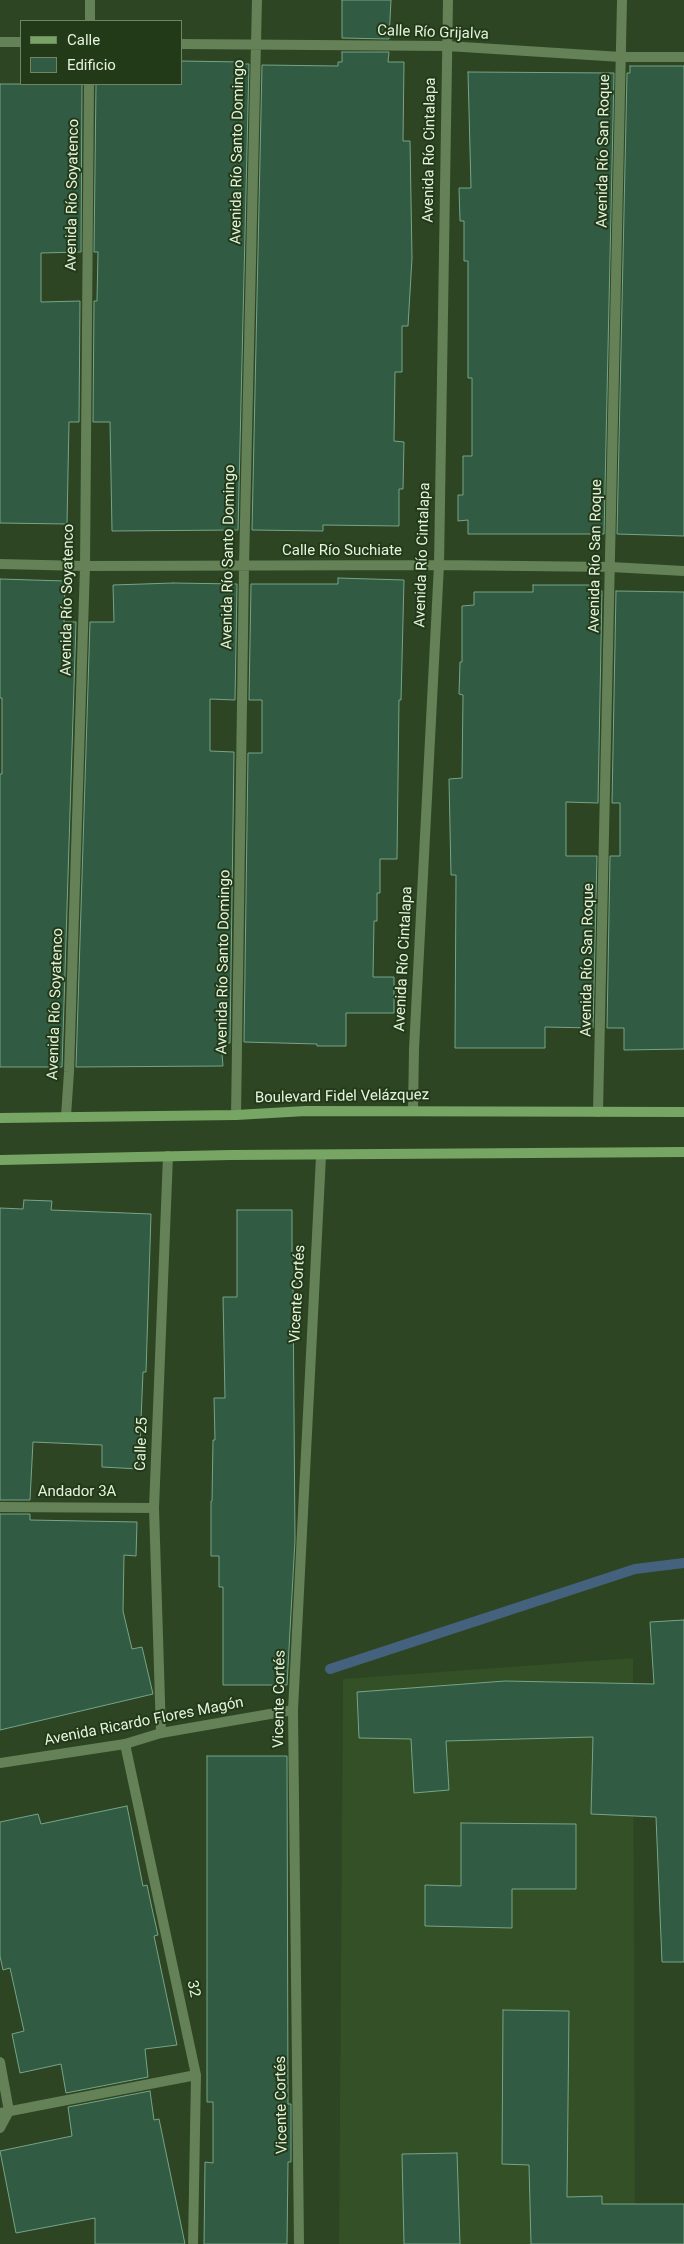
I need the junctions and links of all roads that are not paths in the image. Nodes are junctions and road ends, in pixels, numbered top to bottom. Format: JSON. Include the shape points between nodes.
{"nodes":[{"id":1,"x":90,"y":0,"type":"edge"},
{"id":2,"x":257,"y":0,"type":"edge"},
{"id":3,"x":448,"y":0,"type":"edge"},
{"id":4,"x":622,"y":0,"type":"edge"},
{"id":5,"x":90,"y":20,"type":"edge"},
{"id":6,"x":0,"y":42,"type":"edge"},
{"id":7,"x":20,"y":42,"type":"edge"},
{"id":8,"x":182,"y":44,"type":"edge"},
{"id":9,"x":256,"y":45,"type":"junction"},
{"id":10,"x":447,"y":46,"type":"junction"},
{"id":11,"x":621,"y":57,"type":"junction"},
{"id":12,"x":684,"y":57,"type":"edge"},
{"id":13,"x":90,"y":85,"type":"edge"},
{"id":14,"x":0,"y":564,"type":"edge"},
{"id":15,"x":438,"y":565,"type":"junction"},
{"id":16,"x":85,"y":566,"type":"junction"},
{"id":17,"x":244,"y":566,"type":"junction"},
{"id":18,"x":610,"y":568,"type":"junction"},
{"id":19,"x":684,"y":571,"type":"edge"},
{"id":20,"x":413,"y":1111,"type":"junction"},
{"id":21,"x":598,"y":1112,"type":"junction"},
{"id":22,"x":684,"y":1112,"type":"edge"},
{"id":23,"x":236,"y":1114,"type":"junction"},
{"id":24,"x":66,"y":1116,"type":"junction"},
{"id":25,"x":0,"y":1118,"type":"edge"},
{"id":26,"x":684,"y":1152,"type":"edge"},
{"id":27,"x":168,"y":1156,"type":"junction"},
{"id":28,"x":321,"y":1156,"type":"junction"},
{"id":29,"x":0,"y":1160,"type":"edge"},
{"id":30,"x":0,"y":1507,"type":"edge"},
{"id":31,"x":154,"y":1508,"type":"junction"},
{"id":32,"x":293,"y":1710,"type":"junction"},
{"id":33,"x":162,"y":1733,"type":"junction"},
{"id":34,"x":125,"y":1744,"type":"junction"},
{"id":35,"x":0,"y":1763,"type":"edge"},
{"id":36,"x":0,"y":2062,"type":"edge"},
{"id":37,"x":196,"y":2075,"type":"junction"},
{"id":38,"x":4,"y":2112,"type":"edge"},
{"id":39,"x":0,"y":2128,"type":"edge"},
{"id":40,"x":193,"y":2244,"type":"edge"},
{"id":41,"x":299,"y":2244,"type":"edge"}],
"edges":[{"from":1,"to":5,"type":"street"},
{"from":2,"to":9,"type":"street","name":"Avenida Río Santo Domingo"},
{"from":3,"to":10,"type":"street","name":"Avenida Río Cintalapa"},
{"from":4,"to":11,"type":"street","name":"Avenida Río San Roque"},
{"from":6,"to":7,"type":"street"},
{"from":8,"to":9,"type":"street","name":"Calle Río Grijalva"},
{"from":9,"to":10,"type":"street","name":"Calle Río Grijalva"},
{"from":9,"to":17,"type":"street","name":"Avenida Río Santo Domingo"},
{"from":10,"to":11,"type":"street","name":"Calle Río Grijalva"},
{"from":10,"to":15,"type":"street","name":"Avenida Río Cintalapa"},
{"from":11,"to":12,"type":"street","name":"Calle Río Grijalva"},
{"from":11,"to":18,"type":"street","name":"Avenida Río San Roque"},
{"from":13,"to":16,"type":"street","name":"Avenida Río Soyatenco"},
{"from":14,"to":16,"type":"street","name":"Calle Río Suchiate"},
{"from":15,"to":17,"type":"street","name":"Calle Río Suchiate"},
{"from":15,"to":18,"type":"street","name":"Calle Río Suchiate"},
{"from":15,"to":20,"type":"street","name":"Avenida Río Cintalapa"},
{"from":16,"to":17,"type":"street","name":"Calle Río Suchiate"},
{"from":16,"to":24,"type":"street","name":"Avenida Río Soyatenco"},
{"from":17,"to":23,"type":"street","name":"Avenida Río Santo Domingo"},
{"from":18,"to":19,"type":"street","name":"Calle Río Suchiate"},
{"from":18,"to":21,"type":"street","name":"Avenida Río San Roque"},
{"from":20,"to":21,"type":"main road","name":"Boulevard Fidel Velázquez"},
{"from":20,"to":23,"type":"main road","name":"Boulevard Fidel Velázquez"},
{"from":21,"to":22,"type":"main road","name":"Boulevard Fidel Velázquez"},
{"from":23,"to":24,"type":"main road","name":"Boulevard Fidel Velázquez"},
{"from":24,"to":25,"type":"main road","name":"Boulevard Fidel Velázquez"},
{"from":26,"to":28,"type":"main road"},
{"from":27,"to":28,"type":"main road"},
{"from":27,"to":29,"type":"main road"},
{"from":27,"to":31,"type":"street","name":"Calle 25"},
{"from":28,"to":32,"type":"street","name":"Vicente Cortés"},
{"from":30,"to":31,"type":"street","name":"Andador 3A"},
{"from":31,"to":33,"type":"street","name":"Calle 25"},
{"from":32,"to":33,"type":"street","name":"Avenida Ricardo Flores Magón"},
{"from":32,"to":41,"type":"street","name":"Vicente Cortés"},
{"from":33,"to":34,"type":"street","name":"Avenida Ricardo Flores Magón"},
{"from":34,"to":35,"type":"street","name":"Avenida Ricardo Flores Magón"},
{"from":34,"to":37,"type":"street","name":"32"},
{"from":36,"to":38,"type":"street"},
{"from":37,"to":38,"type":"street"},
{"from":37,"to":40,"type":"street","name":"32"},
{"from":38,"to":39,"type":"street"}]}
